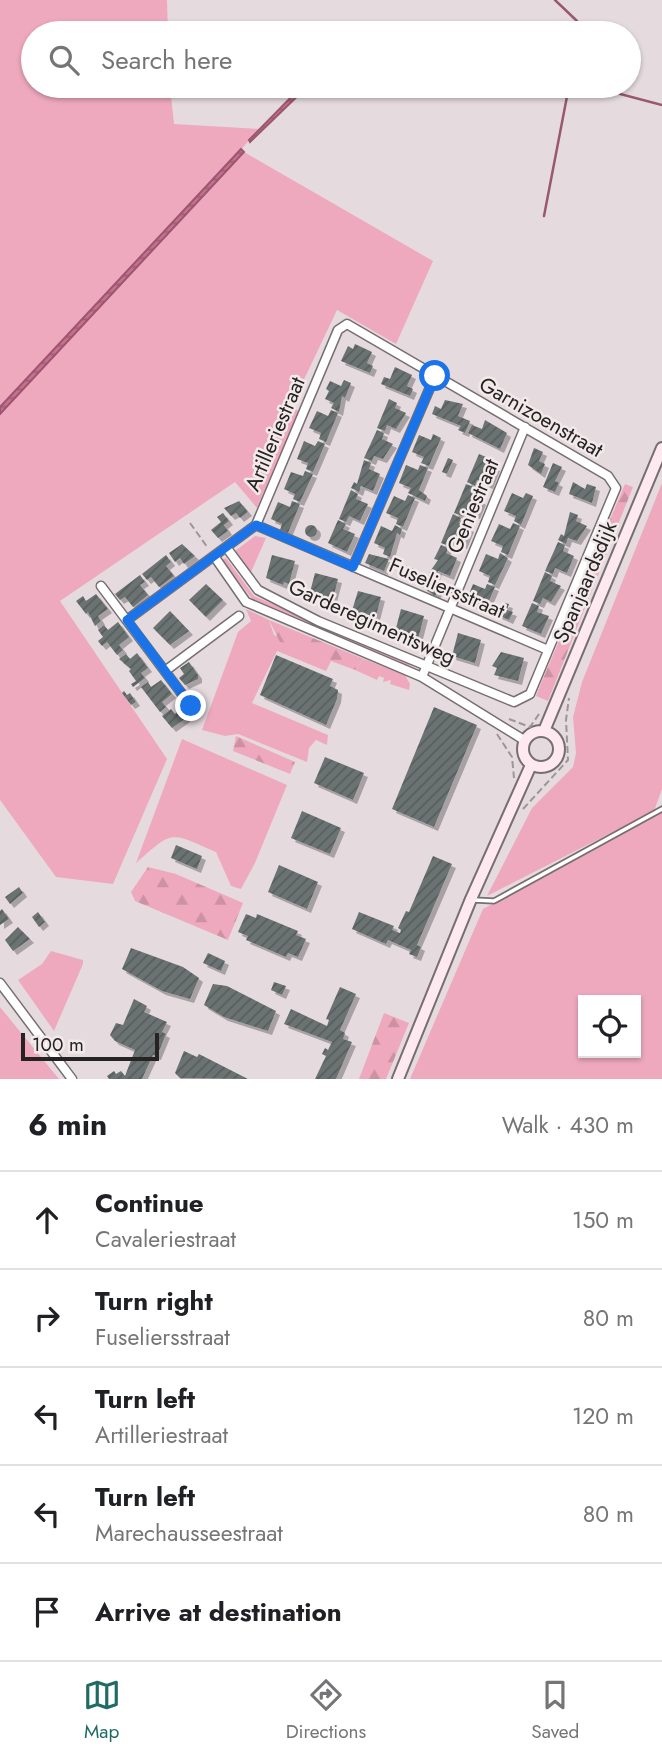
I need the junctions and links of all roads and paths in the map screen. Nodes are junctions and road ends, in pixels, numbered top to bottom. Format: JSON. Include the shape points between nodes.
{"nodes":[{"id":1,"x":342,"y":327,"type":"joint"},
{"id":2,"x":435,"y":376,"type":"junction"},
{"id":3,"x":525,"y":427,"type":"junction"},
{"id":4,"x":662,"y":447,"type":"edge"},
{"id":5,"x":190,"y":523,"type":"dead end"},
{"id":6,"x":256,"y":525,"type":"junction"},
{"id":7,"x":220,"y":552,"type":"junction"},
{"id":8,"x":353,"y":567,"type":"junction"},
{"id":9,"x":100,"y":586,"type":"dead end"},
{"id":10,"x":450,"y":608,"type":"junction"},
{"id":11,"x":239,"y":616,"type":"dead end"},
{"id":12,"x":127,"y":620,"type":"junction"},
{"id":13,"x":548,"y":650,"type":"junction"},
{"id":14,"x":425,"y":663,"type":"junction"},
{"id":15,"x":164,"y":671,"type":"junction"},
{"id":16,"x":422,"y":677,"type":"junction"},
{"id":17,"x":191,"y":706,"type":"dead end"},
{"id":18,"x":551,"y":714,"type":"junction"},
{"id":19,"x":490,"y":720,"type":"junction"},
{"id":20,"x":566,"y":720,"type":"dead end"},
{"id":21,"x":544,"y":731,"type":"junction"},
{"id":22,"x":524,"y":740,"type":"junction"},
{"id":23,"x":531,"y":765,"type":"junction"},
{"id":24,"x":522,"y":785,"type":"junction"},
{"id":25,"x":662,"y":809,"type":"edge"},
{"id":26,"x":471,"y":899,"type":"junction"},
{"id":27,"x":0,"y":983,"type":"edge"},
{"id":28,"x":72,"y":1079,"type":"edge"},
{"id":29,"x":398,"y":1079,"type":"edge"}],
"edges":[{"from":1,"to":2,"type":"street","name":"Garnizoenstraat","via":[[355,328]]},
{"from":1,"to":6,"type":"street","name":"Artilleriestraat"},
{"from":2,"to":3,"type":"street","name":"Garnizoenstraat"},
{"from":2,"to":8,"type":"street"},
{"from":3,"to":10,"type":"street","name":"Geniestraat"},
{"from":3,"to":13,"type":"street","name":"Garnizoenstraat","via":[[614,481],[616,488]]},
{"from":4,"to":18,"type":"street","name":"Spanjaardsdijk"},
{"from":5,"to":7,"type":"path","via":[[205,545]]},
{"from":6,"to":7,"type":"street","name":"Artilleriestraat"},
{"from":6,"to":8,"type":"street","name":"Fuseliersstraat"},
{"from":7,"to":12,"type":"street","name":"Artilleriestraat"},
{"from":7,"to":14,"type":"street","name":"Garderegimentsweg","via":[[257,590],[318,621]]},
{"from":7,"to":16,"type":"street","name":"Garderegimentsweg","via":[[246,602]]},
{"from":8,"to":10,"type":"street","name":"Fuseliersstraat"},
{"from":9,"to":12,"type":"street"},
{"from":10,"to":13,"type":"street","name":"Fuseliersstraat"},
{"from":10,"to":14,"type":"street","name":"Geniestraat"},
{"from":11,"to":15,"type":"street"},
{"from":12,"to":15,"type":"street"},
{"from":13,"to":14,"type":"street","name":"Garderegimentsweg","via":[[530,694],[522,701],[509,700]]},
{"from":14,"to":16,"type":"street","name":"Geniestraat"},
{"from":15,"to":17,"type":"street"},
{"from":16,"to":19,"type":"street","name":"Garderegimentsweg"},
{"from":18,"to":19,"type":"path","via":[[539,714],[528,727],[511,719]]},
{"from":18,"to":20,"type":"path"},
{"from":18,"to":21,"type":"street","name":"Spanjaardsdijk"},
{"from":19,"to":22,"type":"street","name":"Garderegimentsweg"},
{"from":19,"to":24,"type":"path","via":[[512,757],[512,777]]},
{"from":21,"to":22,"type":"street","via":[[533,732]]},
{"from":21,"to":23,"type":"street","via":[[556,738],[559,752],[552,764]]},
{"from":22,"to":23,"type":"street","via":[[522,751]]},
{"from":23,"to":24,"type":"street"},
{"from":24,"to":26,"type":"street"},
{"from":25,"to":26,"type":"lane","via":[[494,901]]},
{"from":26,"to":29,"type":"street"},
{"from":27,"to":28,"type":"street"}]}
